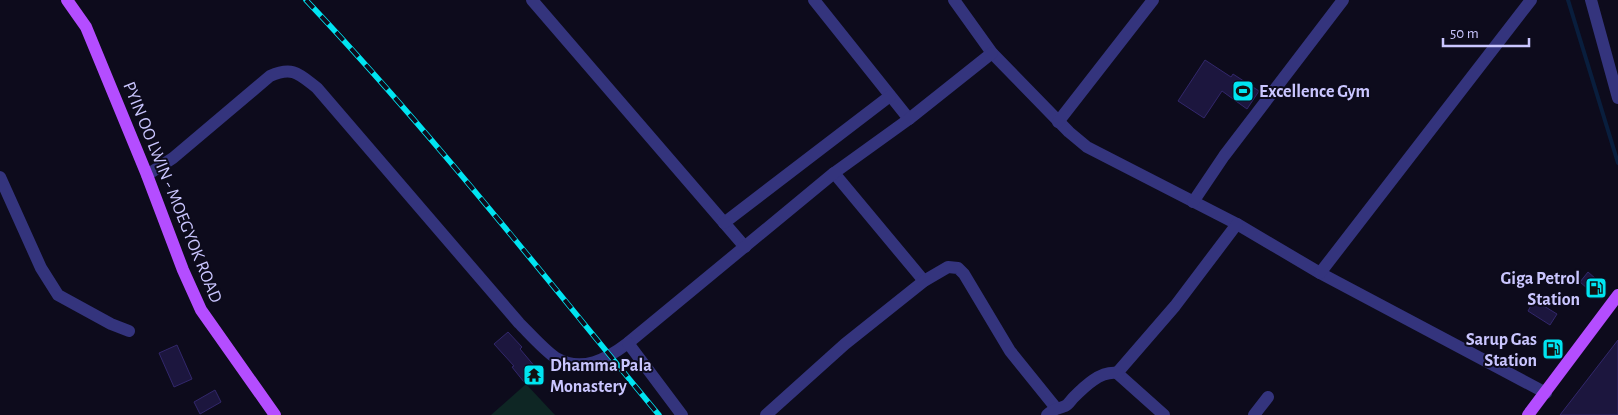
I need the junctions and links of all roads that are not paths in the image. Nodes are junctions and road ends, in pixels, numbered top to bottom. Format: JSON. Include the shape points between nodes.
{"nodes":[{"id":1,"x":67,"y":0,"type":"edge"},
{"id":2,"x":532,"y":0,"type":"edge"},
{"id":3,"x":814,"y":0,"type":"edge"},
{"id":4,"x":954,"y":0,"type":"edge"},
{"id":5,"x":1153,"y":0,"type":"edge"},
{"id":6,"x":1343,"y":0,"type":"edge"},
{"id":7,"x":1531,"y":0,"type":"edge"},
{"id":8,"x":1591,"y":0,"type":"edge"},
{"id":9,"x":992,"y":53,"type":"junction"},
{"id":10,"x":890,"y":96,"type":"junction"},
{"id":11,"x":1618,"y":98,"type":"edge"},
{"id":12,"x":909,"y":119,"type":"junction"},
{"id":13,"x":1058,"y":122,"type":"junction"},
{"id":14,"x":834,"y":173,"type":"junction"},
{"id":15,"x":147,"y":175,"type":"junction"},
{"id":16,"x":0,"y":177,"type":"edge"},
{"id":17,"x":1192,"y":202,"type":"junction"},
{"id":18,"x":724,"y":223,"type":"junction"},
{"id":19,"x":1236,"y":224,"type":"junction"},
{"id":20,"x":745,"y":247,"type":"junction"},
{"id":21,"x":1320,"y":272,"type":"junction"},
{"id":22,"x":924,"y":281,"type":"junction"},
{"id":23,"x":1618,"y":295,"type":"edge"},
{"id":24,"x":129,"y":331,"type":"dead end"},
{"id":25,"x":628,"y":343,"type":"junction"},
{"id":26,"x":1117,"y":374,"type":"junction"},
{"id":27,"x":1546,"y":393,"type":"junction"},
{"id":28,"x":1268,"y":397,"type":"dead end"},
{"id":29,"x":1052,"y":411,"type":"edge"},
{"id":30,"x":275,"y":415,"type":"edge"},
{"id":31,"x":682,"y":415,"type":"edge"},
{"id":32,"x":766,"y":415,"type":"edge"},
{"id":33,"x":1164,"y":415,"type":"edge"},
{"id":34,"x":1254,"y":415,"type":"edge"},
{"id":35,"x":1528,"y":415,"type":"edge"}],
"edges":[{"from":1,"to":15,"type":"main road","name":"PYIN OO LWIN - MOEGYOK ROAD","via":[[86,27]]},
{"from":2,"to":18,"type":"street"},
{"from":3,"to":10,"type":"street"},
{"from":4,"to":9,"type":"street"},
{"from":5,"to":13,"type":"street"},
{"from":6,"to":17,"type":"street"},
{"from":7,"to":21,"type":"street"},
{"from":8,"to":11,"type":"street"},
{"from":9,"to":12,"type":"street"},
{"from":9,"to":13,"type":"street"},
{"from":10,"to":12,"type":"street"},
{"from":10,"to":18,"type":"street"},
{"from":12,"to":14,"type":"street"},
{"from":13,"to":17,"type":"street","via":[[1087,148]]},
{"from":14,"to":20,"type":"street"},
{"from":14,"to":22,"type":"street"},
{"from":15,"to":25,"type":"street","via":[[173,158],[270,76],[283,70],[297,72],[317,88],[519,324],[556,358],[590,364],[610,356]]},
{"from":15,"to":30,"type":"main road","name":"PYIN OO LWIN - MOEGYOK ROAD","via":[[201,310]]},
{"from":16,"to":24,"type":"street","via":[[41,268],[58,295]]},
{"from":17,"to":19,"type":"street"},
{"from":18,"to":20,"type":"street"},
{"from":19,"to":21,"type":"street"},
{"from":19,"to":26,"type":"street","via":[[1175,306]]},
{"from":20,"to":25,"type":"street"},
{"from":21,"to":27,"type":"street"},
{"from":22,"to":29,"type":"street","via":[[948,267],[958,268],[964,274],[1010,352]]},
{"from":22,"to":32,"type":"street","via":[[845,344]]},
{"from":23,"to":27,"type":"main road"},
{"from":25,"to":31,"type":"street"},
{"from":26,"to":29,"type":"street","via":[[1110,372],[1102,376],[1084,387],[1064,406]]},
{"from":26,"to":33,"type":"street"},
{"from":27,"to":35,"type":"main road"},
{"from":28,"to":34,"type":"street"}]}
